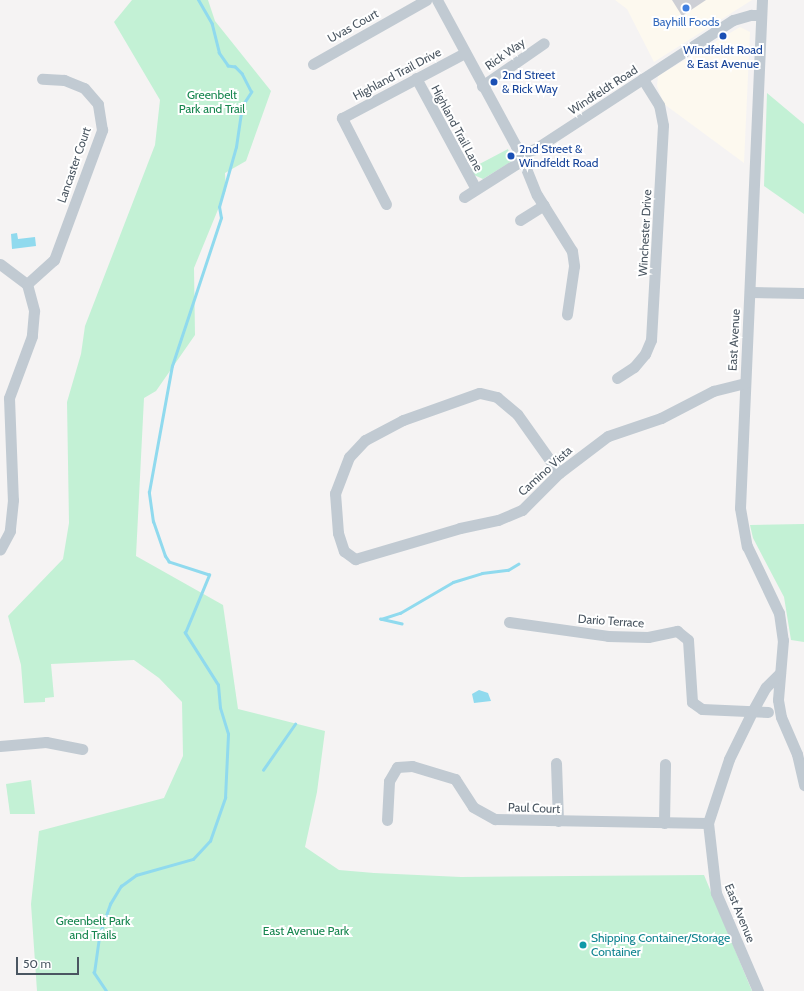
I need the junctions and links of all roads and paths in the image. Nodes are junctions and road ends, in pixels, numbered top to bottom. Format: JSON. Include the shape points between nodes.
{"nodes":[{"id":1,"x":426,"y":0,"type":"edge"},
{"id":2,"x":437,"y":0,"type":"edge"},
{"id":3,"x":762,"y":0,"type":"edge"},
{"id":4,"x":761,"y":16,"type":"junction"},
{"id":5,"x":544,"y":43,"type":"dead end"},
{"id":6,"x":465,"y":53,"type":"junction"},
{"id":7,"x":313,"y":64,"type":"dead end"},
{"id":8,"x":416,"y":78,"type":"junction"},
{"id":9,"x":42,"y":79,"type":"dead end"},
{"id":10,"x":643,"y":79,"type":"junction"},
{"id":11,"x":482,"y":86,"type":"junction"},
{"id":12,"x":524,"y":152,"type":"junction"},
{"id":13,"x":476,"y":189,"type":"junction"},
{"id":14,"x":464,"y":197,"type":"dead end"},
{"id":15,"x":386,"y":204,"type":"dead end"},
{"id":16,"x":544,"y":205,"type":"junction"},
{"id":17,"x":520,"y":220,"type":"dead end"},
{"id":18,"x":0,"y":264,"type":"edge"},
{"id":19,"x":27,"y":284,"type":"junction"},
{"id":20,"x":750,"y":292,"type":"junction"},
{"id":21,"x":804,"y":293,"type":"edge"},
{"id":22,"x":567,"y":314,"type":"dead end"},
{"id":23,"x":617,"y":378,"type":"dead end"},
{"id":24,"x":745,"y":383,"type":"junction"},
{"id":25,"x":4,"y":398,"type":"edge"},
{"id":26,"x":559,"y":473,"type":"junction"},
{"id":27,"x":0,"y":550,"type":"edge"},
{"id":28,"x":509,"y":622,"type":"dead end"},
{"id":29,"x":780,"y":674,"type":"junction"},
{"id":30,"x":753,"y":710,"type":"junction"},
{"id":31,"x":768,"y":712,"type":"junction"},
{"id":32,"x":781,"y":716,"type":"junction"},
{"id":33,"x":746,"y":729,"type":"junction"},
{"id":34,"x":0,"y":746,"type":"edge"},
{"id":35,"x":82,"y":749,"type":"dead end"},
{"id":36,"x":556,"y":763,"type":"dead end"},
{"id":37,"x":665,"y":764,"type":"dead end"},
{"id":38,"x":804,"y":785,"type":"edge"},
{"id":39,"x":387,"y":820,"type":"dead end"},
{"id":40,"x":558,"y":821,"type":"junction"},
{"id":41,"x":664,"y":823,"type":"junction"},
{"id":42,"x":708,"y":823,"type":"junction"},
{"id":43,"x":758,"y":991,"type":"edge"}],
"edges":[{"from":1,"to":7,"type":"street","name":"Uvas Court"},
{"from":2,"to":6,"type":"street"},
{"from":3,"to":4,"type":"street","name":"East Avenue"},
{"from":4,"to":10,"type":"street","name":"Windfeldt Road","via":[[751,15],[733,20]]},
{"from":4,"to":20,"type":"street","name":"East Avenue"},
{"from":5,"to":11,"type":"street","name":"Rick Way"},
{"from":6,"to":8,"type":"street","name":"Highland Trail Drive"},
{"from":6,"to":11,"type":"street"},
{"from":8,"to":13,"type":"street","name":"Highland Trail Lane"},
{"from":8,"to":15,"type":"street","name":"Highland Trail Drive","via":[[342,118]]},
{"from":9,"to":19,"type":"street","name":"Lancaster Court","via":[[64,80],[84,88],[98,104],[102,130],[54,260]]},
{"from":10,"to":12,"type":"street","name":"Windfeldt Road","via":[[535,149]]},
{"from":10,"to":23,"type":"street","name":"Winchester Drive","via":[[659,105],[663,125],[651,340],[637,363]]},
{"from":11,"to":12,"type":"street","via":[[516,146]]},
{"from":12,"to":13,"type":"street","name":"Windfeldt Road","via":[[516,164]]},
{"from":12,"to":16,"type":"street","via":[[525,166]]},
{"from":13,"to":14,"type":"street","name":"Windfeldt Road"},
{"from":16,"to":17,"type":"street"},
{"from":16,"to":22,"type":"street","via":[[572,251],[574,266]]},
{"from":18,"to":19,"type":"street"},
{"from":19,"to":25,"type":"street","via":[[34,311],[32,336]]},
{"from":20,"to":21,"type":"street"},
{"from":20,"to":24,"type":"street","name":"East Avenue"},
{"from":24,"to":26,"type":"street","name":"Camino Vista","via":[[713,391],[661,418],[608,436]]},
{"from":24,"to":29,"type":"street","name":"East Avenue","via":[[740,508],[747,546],[779,613],[783,640]]},
{"from":25,"to":27,"type":"street","via":[[13,500],[10,531]]},
{"from":26,"to":26,"type":"street","name":"Camino Vista","via":[[517,414],[497,396],[479,393],[403,420],[366,440],[349,457],[335,493],[338,533],[344,551],[355,559],[460,528],[498,520],[522,510]]},
{"from":28,"to":30,"type":"street","name":"Dario Terrace","via":[[608,636],[648,637],[677,631],[688,640],[692,702],[702,709]]},
{"from":29,"to":30,"type":"street","name":"East Avenue","via":[[766,687]]},
{"from":29,"to":32,"type":"street","name":"East Avenue","via":[[778,700]]},
{"from":30,"to":31,"type":"street","name":"Dario Terrace"},
{"from":30,"to":33,"type":"street","name":"East Avenue"},
{"from":31,"to":32,"type":"street"},
{"from":31,"to":33,"type":"street","name":"East Avenue"},
{"from":32,"to":38,"type":"street","name":"East Avenue","via":[[798,754]]},
{"from":33,"to":42,"type":"street","name":"East Avenue","via":[[729,759]]},
{"from":34,"to":35,"type":"street","via":[[46,742]]},
{"from":36,"to":40,"type":"street"},
{"from":37,"to":41,"type":"street"},
{"from":39,"to":40,"type":"street","name":"Paul Court","via":[[389,781],[398,767],[412,766],[455,778],[474,807],[495,819]]},
{"from":40,"to":41,"type":"street","name":"Paul Court"},
{"from":41,"to":42,"type":"street","name":"Paul Court"},
{"from":42,"to":43,"type":"street","name":"East Avenue","via":[[716,893]]}]}
